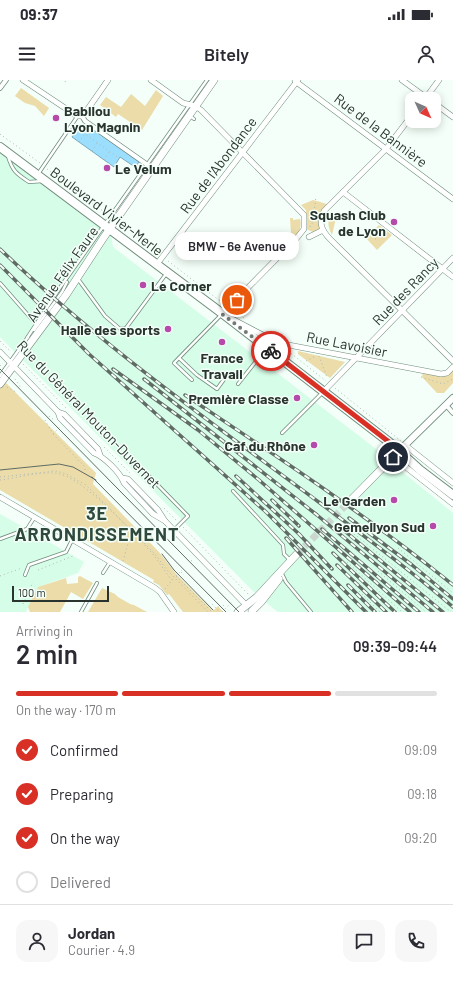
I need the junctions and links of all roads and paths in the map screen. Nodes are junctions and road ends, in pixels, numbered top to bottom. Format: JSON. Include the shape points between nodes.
{"nodes":[{"id":1,"x":6,"y":80,"type":"edge"},
{"id":2,"x":23,"y":80,"type":"edge"},
{"id":3,"x":108,"y":80,"type":"edge"},
{"id":4,"x":151,"y":80,"type":"edge"},
{"id":5,"x":207,"y":80,"type":"edge"},
{"id":6,"x":214,"y":80,"type":"edge"},
{"id":7,"x":402,"y":80,"type":"edge"},
{"id":8,"x":439,"y":80,"type":"edge"},
{"id":9,"x":296,"y":81,"type":"edge"},
{"id":10,"x":0,"y":88,"type":"edge"},
{"id":11,"x":417,"y":92,"type":"edge"},
{"id":12,"x":431,"y":92,"type":"edge"},
{"id":13,"x":193,"y":105,"type":"junction"},
{"id":14,"x":441,"y":108,"type":"edge"},
{"id":15,"x":80,"y":116,"type":"junction"},
{"id":16,"x":453,"y":117,"type":"edge"},
{"id":17,"x":405,"y":124,"type":"edge"},
{"id":18,"x":0,"y":134,"type":"edge"},
{"id":19,"x":79,"y":142,"type":"dead end"},
{"id":20,"x":98,"y":143,"type":"junction"},
{"id":21,"x":0,"y":146,"type":"edge"},
{"id":22,"x":386,"y":149,"type":"junction"},
{"id":23,"x":92,"y":151,"type":"dead end"},
{"id":24,"x":110,"y":151,"type":"junction"},
{"id":25,"x":7,"y":152,"type":"junction"},
{"id":26,"x":243,"y":153,"type":"junction"},
{"id":27,"x":120,"y":158,"type":"dead end"},
{"id":28,"x":104,"y":160,"type":"dead end"},
{"id":29,"x":44,"y":166,"type":"junction"},
{"id":30,"x":149,"y":166,"type":"junction"},
{"id":31,"x":38,"y":175,"type":"junction"},
{"id":32,"x":46,"y":181,"type":"junction"},
{"id":33,"x":343,"y":192,"type":"junction"},
{"id":34,"x":316,"y":196,"type":"dead end"},
{"id":35,"x":453,"y":199,"type":"edge"},
{"id":36,"x":107,"y":214,"type":"dead end"},
{"id":37,"x":313,"y":222,"type":"dead end"},
{"id":38,"x":107,"y":226,"type":"junction"},
{"id":39,"x":323,"y":231,"type":"junction"},
{"id":40,"x":391,"y":233,"type":"dead end"},
{"id":41,"x":309,"y":237,"type":"dead end"},
{"id":42,"x":375,"y":239,"type":"dead end"},
{"id":43,"x":453,"y":258,"type":"edge"},
{"id":44,"x":157,"y":264,"type":"junction"},
{"id":45,"x":443,"y":269,"type":"junction"},
{"id":46,"x":168,"y":272,"type":"junction"},
{"id":47,"x":453,"y":277,"type":"edge"},
{"id":48,"x":77,"y":278,"type":"junction"},
{"id":49,"x":0,"y":283,"type":"edge"},
{"id":50,"x":402,"y":311,"type":"junction"},
{"id":51,"x":225,"y":316,"type":"junction"},
{"id":52,"x":38,"y":326,"type":"junction"},
{"id":53,"x":0,"y":341,"type":"edge"},
{"id":54,"x":266,"y":348,"type":"junction"},
{"id":55,"x":0,"y":352,"type":"edge"},
{"id":56,"x":16,"y":357,"type":"junction"},
{"id":57,"x":179,"y":358,"type":"junction"},
{"id":58,"x":357,"y":358,"type":"junction"},
{"id":59,"x":306,"y":361,"type":"dead end"},
{"id":60,"x":453,"y":361,"type":"edge"},
{"id":61,"x":11,"y":364,"type":"junction"},
{"id":62,"x":453,"y":367,"type":"edge"},
{"id":63,"x":0,"y":376,"type":"edge"},
{"id":64,"x":18,"y":377,"type":"dead end"},
{"id":65,"x":327,"y":377,"type":"dead end"},
{"id":66,"x":421,"y":377,"type":"dead end"},
{"id":67,"x":225,"y":378,"type":"dead end"},
{"id":68,"x":15,"y":379,"type":"junction"},
{"id":69,"x":453,"y":379,"type":"edge"},
{"id":70,"x":192,"y":380,"type":"dead end"},
{"id":71,"x":14,"y":381,"type":"dead end"},
{"id":72,"x":0,"y":384,"type":"edge"},
{"id":73,"x":238,"y":384,"type":"dead end"},
{"id":74,"x":7,"y":387,"type":"dead end"},
{"id":75,"x":21,"y":388,"type":"dead end"},
{"id":76,"x":16,"y":392,"type":"dead end"},
{"id":77,"x":323,"y":392,"type":"junction"},
{"id":78,"x":453,"y":398,"type":"edge"},
{"id":79,"x":446,"y":405,"type":"junction"},
{"id":80,"x":68,"y":410,"type":"dead end"},
{"id":81,"x":453,"y":413,"type":"edge"},
{"id":82,"x":45,"y":420,"type":"dead end"},
{"id":83,"x":62,"y":426,"type":"dead end"},
{"id":84,"x":282,"y":433,"type":"dead end"},
{"id":85,"x":53,"y":434,"type":"junction"},
{"id":86,"x":100,"y":443,"type":"dead end"},
{"id":87,"x":405,"y":446,"type":"junction"},
{"id":88,"x":396,"y":454,"type":"junction"},
{"id":89,"x":85,"y":471,"type":"dead end"},
{"id":90,"x":145,"y":472,"type":"dead end"},
{"id":91,"x":132,"y":476,"type":"dead end"},
{"id":92,"x":0,"y":477,"type":"edge"},
{"id":93,"x":0,"y":480,"type":"edge"},
{"id":94,"x":453,"y":483,"type":"edge"},
{"id":95,"x":233,"y":491,"type":"dead end"},
{"id":96,"x":453,"y":495,"type":"edge"},
{"id":97,"x":0,"y":497,"type":"edge"},
{"id":98,"x":349,"y":502,"type":"tunnel mouth"},
{"id":99,"x":453,"y":504,"type":"edge"},
{"id":100,"x":162,"y":506,"type":"dead end"},
{"id":101,"x":35,"y":518,"type":"junction"},
{"id":102,"x":180,"y":524,"type":"junction"},
{"id":103,"x":348,"y":529,"type":"dead end"},
{"id":104,"x":174,"y":531,"type":"junction"},
{"id":105,"x":131,"y":532,"type":"junction"},
{"id":106,"x":0,"y":539,"type":"edge"},
{"id":107,"x":72,"y":539,"type":"junction"},
{"id":108,"x":398,"y":548,"type":"dead end"},
{"id":109,"x":296,"y":554,"type":"tunnel mouth"},
{"id":110,"x":73,"y":556,"type":"dead end"},
{"id":111,"x":110,"y":561,"type":"junction"},
{"id":112,"x":123,"y":561,"type":"dead end"},
{"id":113,"x":289,"y":562,"type":"junction"},
{"id":114,"x":347,"y":562,"type":"dead end"},
{"id":115,"x":29,"y":565,"type":"junction"},
{"id":116,"x":38,"y":570,"type":"dead end"},
{"id":117,"x":378,"y":571,"type":"dead end"},
{"id":118,"x":103,"y":573,"type":"dead end"},
{"id":119,"x":282,"y":574,"type":"junction"},
{"id":120,"x":25,"y":575,"type":"dead end"},
{"id":121,"x":184,"y":575,"type":"dead end"},
{"id":122,"x":0,"y":576,"type":"edge"},
{"id":123,"x":32,"y":582,"type":"dead end"},
{"id":124,"x":98,"y":583,"type":"dead end"},
{"id":125,"x":164,"y":589,"type":"dead end"},
{"id":126,"x":242,"y":589,"type":"dead end"},
{"id":127,"x":244,"y":589,"type":"dead end"},
{"id":128,"x":240,"y":591,"type":"dead end"},
{"id":129,"x":359,"y":591,"type":"dead end"},
{"id":130,"x":453,"y":593,"type":"edge"},
{"id":131,"x":23,"y":604,"type":"dead end"},
{"id":132,"x":212,"y":604,"type":"dead end"},
{"id":133,"x":225,"y":604,"type":"dead end"},
{"id":134,"x":222,"y":606,"type":"dead end"},
{"id":135,"x":250,"y":610,"type":"edge"},
{"id":136,"x":81,"y":612,"type":"edge"},
{"id":137,"x":174,"y":612,"type":"edge"},
{"id":138,"x":208,"y":612,"type":"edge"},
{"id":139,"x":212,"y":612,"type":"edge"},
{"id":140,"x":216,"y":612,"type":"edge"},
{"id":141,"x":238,"y":612,"type":"edge"},
{"id":142,"x":311,"y":612,"type":"edge"},
{"id":143,"x":380,"y":612,"type":"edge"},
{"id":144,"x":402,"y":612,"type":"edge"},
{"id":145,"x":426,"y":612,"type":"edge"},
{"id":146,"x":451,"y":612,"type":"edge"}],
"edges":[{"from":1,"to":10,"type":"street"},
{"from":2,"to":15,"type":"street"},
{"from":3,"to":15,"type":"street"},
{"from":4,"to":13,"type":"street","via":[[183,102]]},
{"from":5,"to":13,"type":"lane","name":"Avenue Félix Faure"},
{"from":6,"to":13,"type":"main road","name":"Avenue Félix Faure"},
{"from":7,"to":11,"type":"street"},
{"from":8,"to":12,"type":"street"},
{"from":9,"to":22,"type":"street","name":"Rue de la Bannière"},
{"from":9,"to":26,"type":"street","name":"Rue de l'Abondance"},
{"from":13,"to":26,"type":"street"},
{"from":13,"to":30,"type":"lane","name":"Avenue Félix Faure"},
{"from":13,"to":30,"type":"main road","name":"Avenue Félix Faure","via":[[192,117]]},
{"from":14,"to":16,"type":"street"},
{"from":15,"to":29,"type":"lane"},
{"from":15,"to":30,"type":"street"},
{"from":17,"to":22,"type":"street"},
{"from":18,"to":29,"type":"path","name":"Boulevard Vivier-Merle"},
{"from":19,"to":20,"type":"path","via":[[85,134]]},
{"from":20,"to":23,"type":"path"},
{"from":20,"to":24,"type":"path"},
{"from":21,"to":25,"type":"main road","name":"Boulevard Vivier-Merle"},
{"from":22,"to":33,"type":"street"},
{"from":22,"to":35,"type":"street","name":"Rue de la Bannière"},
{"from":24,"to":27,"type":"path"},
{"from":24,"to":28,"type":"path"},
{"from":25,"to":31,"type":"main road","name":"Boulevard Vivier-Merle"},
{"from":25,"to":32,"type":"lane","via":[[11,166],[29,182]]},
{"from":26,"to":44,"type":"street","name":"Rue de l'Abondance"},
{"from":26,"to":51,"type":"street","via":[[297,206],[304,215],[305,224],[296,239],[230,307]]},
{"from":29,"to":31,"type":"lane"},
{"from":29,"to":36,"type":"path","name":"Boulevard Vivier-Merle"},
{"from":30,"to":38,"type":"main road","name":"Avenue Félix Faure"},
{"from":31,"to":32,"type":"main road","name":"Boulevard Vivier-Merle"},
{"from":32,"to":38,"type":"main road","name":"Boulevard Vivier-Merle"},
{"from":33,"to":39,"type":"street","via":[[324,211],[321,223]]},
{"from":33,"to":45,"type":"street"},
{"from":34,"to":37,"type":"path"},
{"from":38,"to":44,"type":"main road","name":"Boulevard Vivier-Merle"},
{"from":38,"to":48,"type":"main road","name":"Avenue Félix Faure"},
{"from":38,"to":52,"type":"lane","name":"Avenue Félix Faure","via":[[68,278],[62,292]]},
{"from":39,"to":41,"type":"street"},
{"from":39,"to":50,"type":"street"},
{"from":40,"to":42,"type":"path"},
{"from":43,"to":45,"type":"street","name":"Rue des Rancy"},
{"from":44,"to":46,"type":"main road","name":"Boulevard Vivier-Merle"},
{"from":45,"to":47,"type":"street"},
{"from":45,"to":50,"type":"street","name":"Rue des Rancy"},
{"from":46,"to":48,"type":"lane","via":[[126,328],[120,329],[105,316]]},
{"from":46,"to":51,"type":"main road","name":"Boulevard Vivier-Merle"},
{"from":48,"to":52,"type":"main road","name":"Avenue Félix Faure"},
{"from":49,"to":52,"type":"lane"},
{"from":50,"to":58,"type":"street","name":"Rue des Rancy"},
{"from":50,"to":60,"type":"street"},
{"from":51,"to":54,"type":"main road","name":"Boulevard Vivier-Merle"},
{"from":51,"to":57,"type":"lane"},
{"from":51,"to":58,"type":"street","name":"Rue Lavoisier","via":[[278,343]]},
{"from":52,"to":56,"type":"main road","name":"Avenue Félix Faure"},
{"from":52,"to":56,"type":"lane","name":"Avenue Félix Faure","via":[[27,338]]},
{"from":53,"to":56,"type":"path","name":"Rue du Général Mouton-Duvernet"},
{"from":54,"to":73,"type":"lane"},
{"from":54,"to":77,"type":"main road","name":"Boulevard Vivier-Merle"},
{"from":55,"to":61,"type":"street","name":"Rue du Général Mouton-Duvernet"},
{"from":56,"to":61,"type":"main road","name":"Avenue Félix Faure"},
{"from":56,"to":80,"type":"path","name":"Rue du Général Mouton-Duvernet"},
{"from":57,"to":67,"type":"lane","via":[[196,375],[217,389]]},
{"from":57,"to":70,"type":"lane","via":[[174,363]]},
{"from":58,"to":62,"type":"street","name":"Rue Lavoisier","via":[[444,375]]},
{"from":58,"to":77,"type":"street","name":"Rue des Rancy"},
{"from":59,"to":65,"type":"path","via":[[319,356]]},
{"from":61,"to":63,"type":"lane","name":"Avenue Félix Faure"},
{"from":61,"to":72,"type":"main road","name":"Avenue Félix Faure"},
{"from":61,"to":104,"type":"street","name":"Rue du Général Mouton-Duvernet","via":[[94,453],[100,455],[148,508]]},
{"from":64,"to":68,"type":"path"},
{"from":66,"to":69,"type":"path","via":[[443,384]]},
{"from":68,"to":71,"type":"path"},
{"from":68,"to":75,"type":"path"},
{"from":74,"to":76,"type":"path"},
{"from":77,"to":84,"type":"lane"},
{"from":77,"to":88,"type":"main road","name":"Boulevard Vivier-Merle","via":[[389,442]]},
{"from":78,"to":79,"type":"street"},
{"from":79,"to":81,"type":"street"},
{"from":79,"to":87,"type":"street"},
{"from":82,"to":85,"type":"path"},
{"from":83,"to":85,"type":"path"},
{"from":85,"to":89,"type":"path","via":[[85,467]]},
{"from":86,"to":91,"type":"path","name":"Rue du Général Mouton-Duvernet"},
{"from":87,"to":88,"type":"street"},
{"from":87,"to":94,"type":"street"},
{"from":88,"to":96,"type":"main road"},
{"from":88,"to":98,"type":"main road"},
{"from":88,"to":99,"type":"street","name":"Boulevard Vivier-Merle"},
{"from":90,"to":102,"type":"lane","via":[[188,516]]},
{"from":92,"to":138,"type":"path","via":[[56,471],[86,485]]},
{"from":93,"to":105,"type":"path","via":[[54,473],[63,475],[89,490]]},
{"from":95,"to":113,"type":"lane","via":[[283,545],[284,554]]},
{"from":97,"to":101,"type":"street"},
{"from":100,"to":102,"type":"path","name":"Rue du Général Mouton-Duvernet"},
{"from":101,"to":106,"type":"lane","via":[[27,529]]},
{"from":101,"to":107,"type":"street"},
{"from":102,"to":104,"type":"lane"},
{"from":102,"to":127,"type":"path","name":"Rue du Général Mouton-Duvernet"},
{"from":103,"to":146,"type":"path"},
{"from":104,"to":135,"type":"street","name":"Rue du Général Mouton-Duvernet"},
{"from":105,"to":112,"type":"path"},
{"from":105,"to":125,"type":"path","via":[[173,579]]},
{"from":107,"to":111,"type":"street"},
{"from":107,"to":115,"type":"lane","via":[[66,552]]},
{"from":108,"to":130,"type":"path"},
{"from":109,"to":113,"type":"main road"},
{"from":110,"to":116,"type":"path"},
{"from":111,"to":118,"type":"lane"},
{"from":111,"to":137,"type":"street","via":[[160,592]]},
{"from":113,"to":119,"type":"main road"},
{"from":113,"to":135,"type":"main road","via":[[257,597]]},
{"from":114,"to":144,"type":"path"},
{"from":115,"to":120,"type":"lane"},
{"from":115,"to":122,"type":"path"},
{"from":117,"to":145,"type":"path"},
{"from":119,"to":135,"type":"main road","via":[[261,602]]},
{"from":119,"to":142,"type":"lane"},
{"from":121,"to":139,"type":"path","via":[[181,571],[176,576]]},
{"from":123,"to":131,"type":"path"},
{"from":124,"to":136,"type":"lane"},
{"from":126,"to":128,"type":"path"},
{"from":129,"to":143,"type":"path"},
{"from":132,"to":140,"type":"path","via":[[218,610]]},
{"from":133,"to":134,"type":"path"},
{"from":135,"to":141,"type":"main road"}]}
